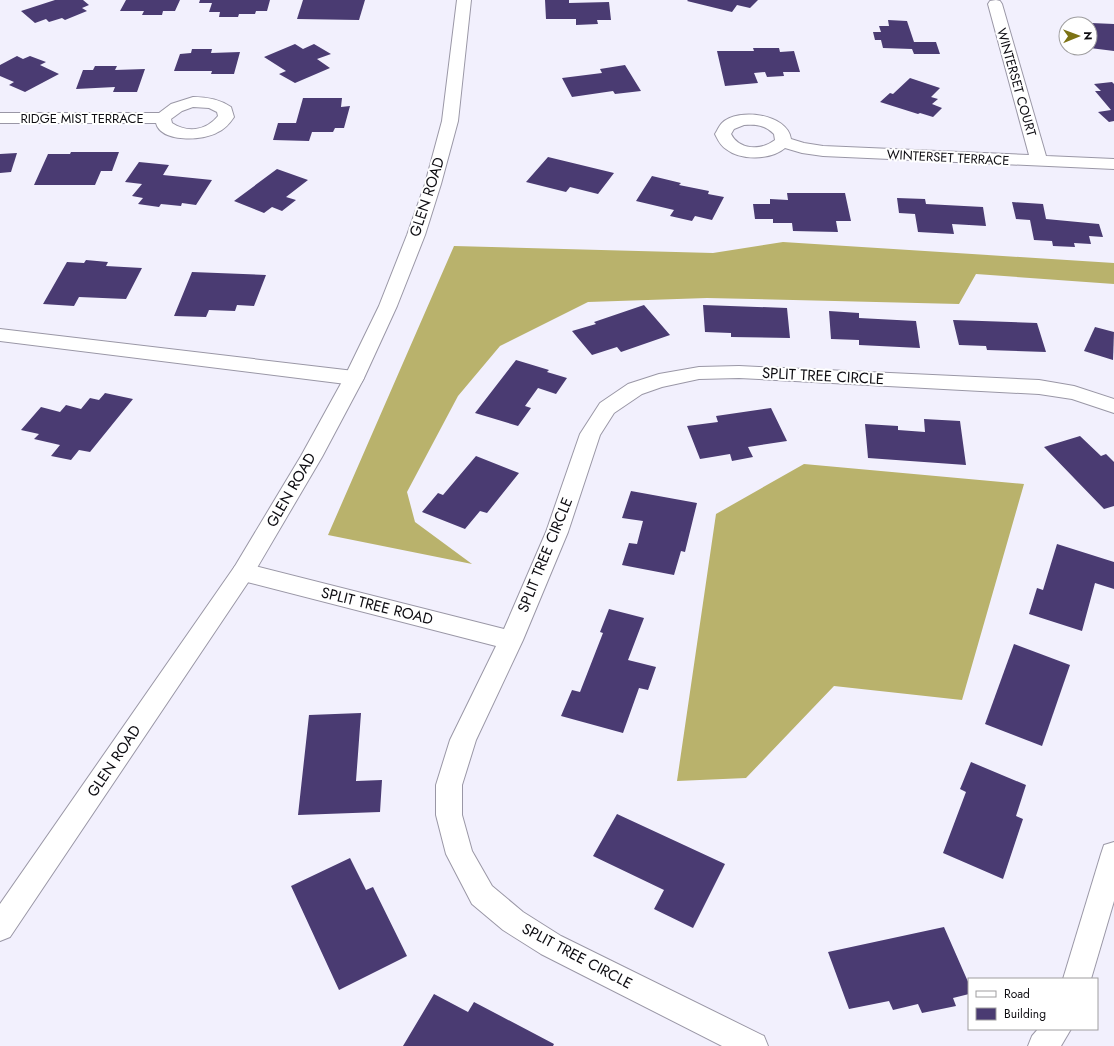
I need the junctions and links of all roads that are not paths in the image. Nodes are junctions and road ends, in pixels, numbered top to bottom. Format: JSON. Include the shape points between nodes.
{"nodes":[{"id":1,"x":464,"y":0,"type":"edge"},
{"id":2,"x":995,"y":4,"type":"dead end"},
{"id":3,"x":0,"y":118,"type":"edge"},
{"id":4,"x":163,"y":118,"type":"dead end"},
{"id":5,"x":783,"y":142,"type":"dead end"},
{"id":6,"x":1039,"y":161,"type":"junction"},
{"id":7,"x":1114,"y":164,"type":"edge"},
{"id":8,"x":0,"y":335,"type":"edge"},
{"id":9,"x":354,"y":378,"type":"junction"},
{"id":10,"x":1114,"y":406,"type":"edge"},
{"id":11,"x":243,"y":572,"type":"junction"},
{"id":12,"x":511,"y":640,"type":"junction"},
{"id":13,"x":1114,"y":854,"type":"edge"},
{"id":14,"x":0,"y":928,"type":"edge"},
{"id":15,"x":1077,"y":978,"type":"edge"},
{"id":16,"x":1055,"y":1030,"type":"edge"},
{"id":17,"x":753,"y":1046,"type":"edge"},
{"id":18,"x":1043,"y":1046,"type":"edge"}],
"edges":[{"from":1,"to":9,"type":"street","name":"GLEN ROAD","via":[[450,121],[433,184],[388,306]]},
{"from":2,"to":6,"type":"street","name":"WINTERSET COURT"},
{"from":3,"to":4,"type":"street","name":"RIDGE MIST TERRACE"},
{"from":5,"to":6,"type":"street","name":"WINTERSET TERRACE","via":[[823,151]]},
{"from":6,"to":7,"type":"street","name":"WINTERSET TERRACE"},
{"from":8,"to":9,"type":"street"},
{"from":9,"to":11,"type":"street","name":"GLEN ROAD"},
{"from":10,"to":12,"type":"street","name":"SPLIT TREE CIRCLE","via":[[1074,393],[1039,388],[739,372],[699,372],[635,389],[607,408],[590,434],[557,532]]},
{"from":11,"to":12,"type":"street","name":"SPLIT TREE ROAD"},
{"from":11,"to":14,"type":"street","name":"GLEN ROAD"},
{"from":12,"to":17,"type":"street","name":"SPLIT TREE CIRCLE","via":[[463,740],[450,784],[449,815],[460,854],[482,895],[513,921],[551,945]]},
{"from":13,"to":15,"type":"street"},
{"from":16,"to":18,"type":"street"}]}
